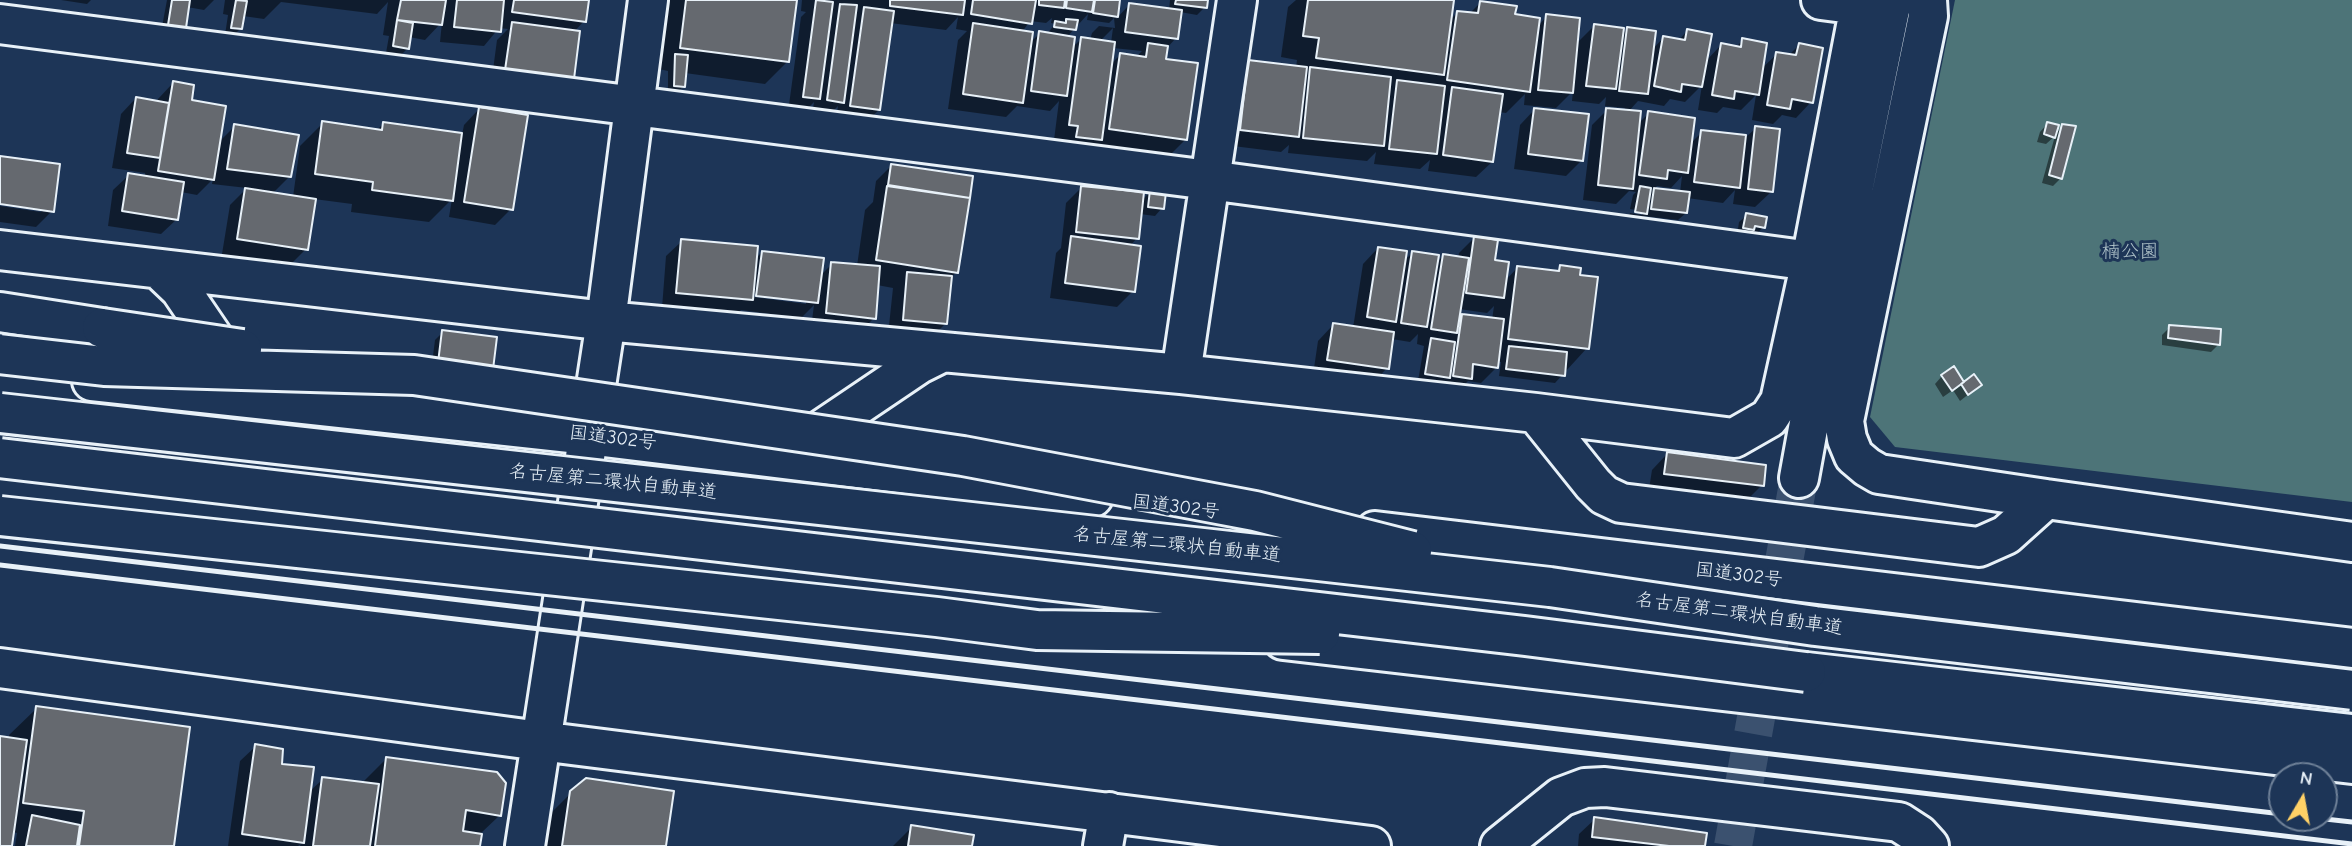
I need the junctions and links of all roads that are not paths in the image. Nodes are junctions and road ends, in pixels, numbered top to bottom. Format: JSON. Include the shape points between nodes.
{"nodes":[{"id":1,"x":648,"y":0,"type":"edge"},
{"id":2,"x":1237,"y":0,"type":"edge"},
{"id":3,"x":1821,"y":0,"type":"edge"},
{"id":4,"x":1927,"y":0,"type":"edge"},
{"id":5,"x":1871,"y":2,"type":"edge"},
{"id":6,"x":0,"y":24,"type":"edge"},
{"id":7,"x":634,"y":105,"type":"junction"},
{"id":8,"x":1209,"y":180,"type":"junction"},
{"id":9,"x":0,"y":250,"type":"edge"},
{"id":10,"x":1811,"y":261,"type":"junction"},
{"id":11,"x":159,"y":269,"type":"junction"},
{"id":12,"x":0,"y":312,"type":"edge"},
{"id":13,"x":606,"y":321,"type":"junction"},
{"id":14,"x":943,"y":352,"type":"junction"},
{"id":15,"x":0,"y":354,"type":"edge"},
{"id":16,"x":0,"y":364,"type":"edge"},
{"id":17,"x":0,"y":370,"type":"edge"},
{"id":18,"x":414,"y":374,"type":"junction"},
{"id":19,"x":1181,"y":374,"type":"junction"},
{"id":20,"x":88,"y":380,"type":"junction"},
{"id":21,"x":253,"y":398,"type":"junction"},
{"id":22,"x":1536,"y":412,"type":"junction"},
{"id":23,"x":0,"y":413,"type":"edge"},
{"id":24,"x":589,"y":435,"type":"junction"},
{"id":25,"x":0,"y":458,"type":"edge"},
{"id":26,"x":780,"y":458,"type":"junction"},
{"id":27,"x":1799,"y":478,"type":"tunnel mouth"},
{"id":28,"x":0,"y":492,"type":"edge"},
{"id":29,"x":2046,"y":499,"type":"junction"},
{"id":30,"x":71,"y":500,"type":"junction"},
{"id":31,"x":0,"y":519,"type":"edge"},
{"id":32,"x":1448,"y":540,"type":"junction"},
{"id":33,"x":2352,"y":542,"type":"edge"},
{"id":34,"x":570,"y":559,"type":"junction"},
{"id":35,"x":1550,"y":587,"type":"junction"},
{"id":36,"x":2352,"y":632,"type":"edge"},
{"id":37,"x":2352,"y":648,"type":"edge"},
{"id":38,"x":1523,"y":652,"type":"junction"},
{"id":39,"x":0,"y":668,"type":"edge"},
{"id":40,"x":2352,"y":690,"type":"edge"},
{"id":41,"x":2352,"y":734,"type":"edge"},
{"id":42,"x":540,"y":741,"type":"junction"},
{"id":43,"x":2352,"y":764,"type":"edge"},
{"id":44,"x":2268,"y":773,"type":"edge"},
{"id":45,"x":1106,"y":829,"type":"edge"},
{"id":46,"x":526,"y":846,"type":"edge"},
{"id":47,"x":1371,"y":846,"type":"edge"},
{"id":48,"x":1500,"y":846,"type":"edge"},
{"id":49,"x":1928,"y":846,"type":"edge"}],
"edges":[{"from":1,"to":7,"type":"main road"},
{"from":2,"to":8,"type":"main road"},
{"from":3,"to":5,"type":"main road"},
{"from":4,"to":29,"type":"main road","via":[[1928,16],[1844,421],[1847,439],[1854,456],[1879,474]]},
{"from":5,"to":10,"type":"main road"},
{"from":5,"to":27,"type":"main road","via":[[1839,259]]},
{"from":6,"to":7,"type":"main road"},
{"from":7,"to":8,"type":"main road"},
{"from":7,"to":13,"type":"main road"},
{"from":8,"to":10,"type":"main road"},
{"from":8,"to":19,"type":"main road"},
{"from":9,"to":11,"type":"main road"},
{"from":10,"to":22,"type":"main road","via":[[1780,401],[1769,418],[1752,429],[1734,438]]},
{"from":11,"to":13,"type":"main road"},
{"from":11,"to":21,"type":"main road","via":[[180,289]]},
{"from":12,"to":18,"type":"main road","bridge":true},
{"from":13,"to":14,"type":"main road"},
{"from":13,"to":24,"type":"main road"},
{"from":14,"to":19,"type":"main road"},
{"from":14,"to":26,"type":"main road","via":[[919,363]]},
{"from":15,"to":18,"type":"main road","bridge":true,"via":[[104,366]]},
{"from":16,"to":20,"type":"main road"},
{"from":17,"to":20,"type":"main road","name":"国道302号"},
{"from":18,"to":35,"type":"main road","bridge":true,"via":[[976,459],[1255,511]]},
{"from":19,"to":22,"type":"main road"},
{"from":20,"to":21,"type":"main road","name":"国道302号"},
{"from":21,"to":24,"type":"main road","name":"国道302号"},
{"from":22,"to":29,"type":"main road","via":[[1593,484],[1621,503],[1979,547],[2006,535]]},
{"from":23,"to":35,"type":"main road","name":"名古屋第二環状自動車道","bridge":true},
{"from":24,"to":26,"type":"main road","name":"国道302号"},
{"from":24,"to":34,"type":"main road"},
{"from":25,"to":38,"type":"main road","bridge":true},
{"from":26,"to":32,"type":"main road","name":"国道302号"},
{"from":28,"to":30,"type":"main road"},
{"from":29,"to":33,"type":"main road"},
{"from":30,"to":31,"type":"main road"},
{"from":30,"to":34,"type":"main road"},
{"from":31,"to":38,"type":"main road","bridge":true,"via":[[1037,631]]},
{"from":32,"to":36,"type":"main road","via":[[1685,554]]},
{"from":32,"to":37,"type":"main road","name":"国道302号"},
{"from":34,"to":38,"type":"main road"},
{"from":34,"to":42,"type":"main road"},
{"from":35,"to":40,"type":"main road","name":"名古屋第二環状自動車道","bridge":true,"via":[[1815,626]]},
{"from":38,"to":41,"type":"main road","bridge":true,"via":[[1792,670]]},
{"from":38,"to":43,"type":"main road"},
{"from":38,"to":44,"type":"main road","via":[[1734,712]]},
{"from":39,"to":42,"type":"main road"},
{"from":42,"to":45,"type":"main road"},
{"from":42,"to":46,"type":"main road"},
{"from":45,"to":47,"type":"main road"},
{"from":48,"to":49,"type":"main road","via":[[1561,797],[1605,787],[1899,822]]}]}
